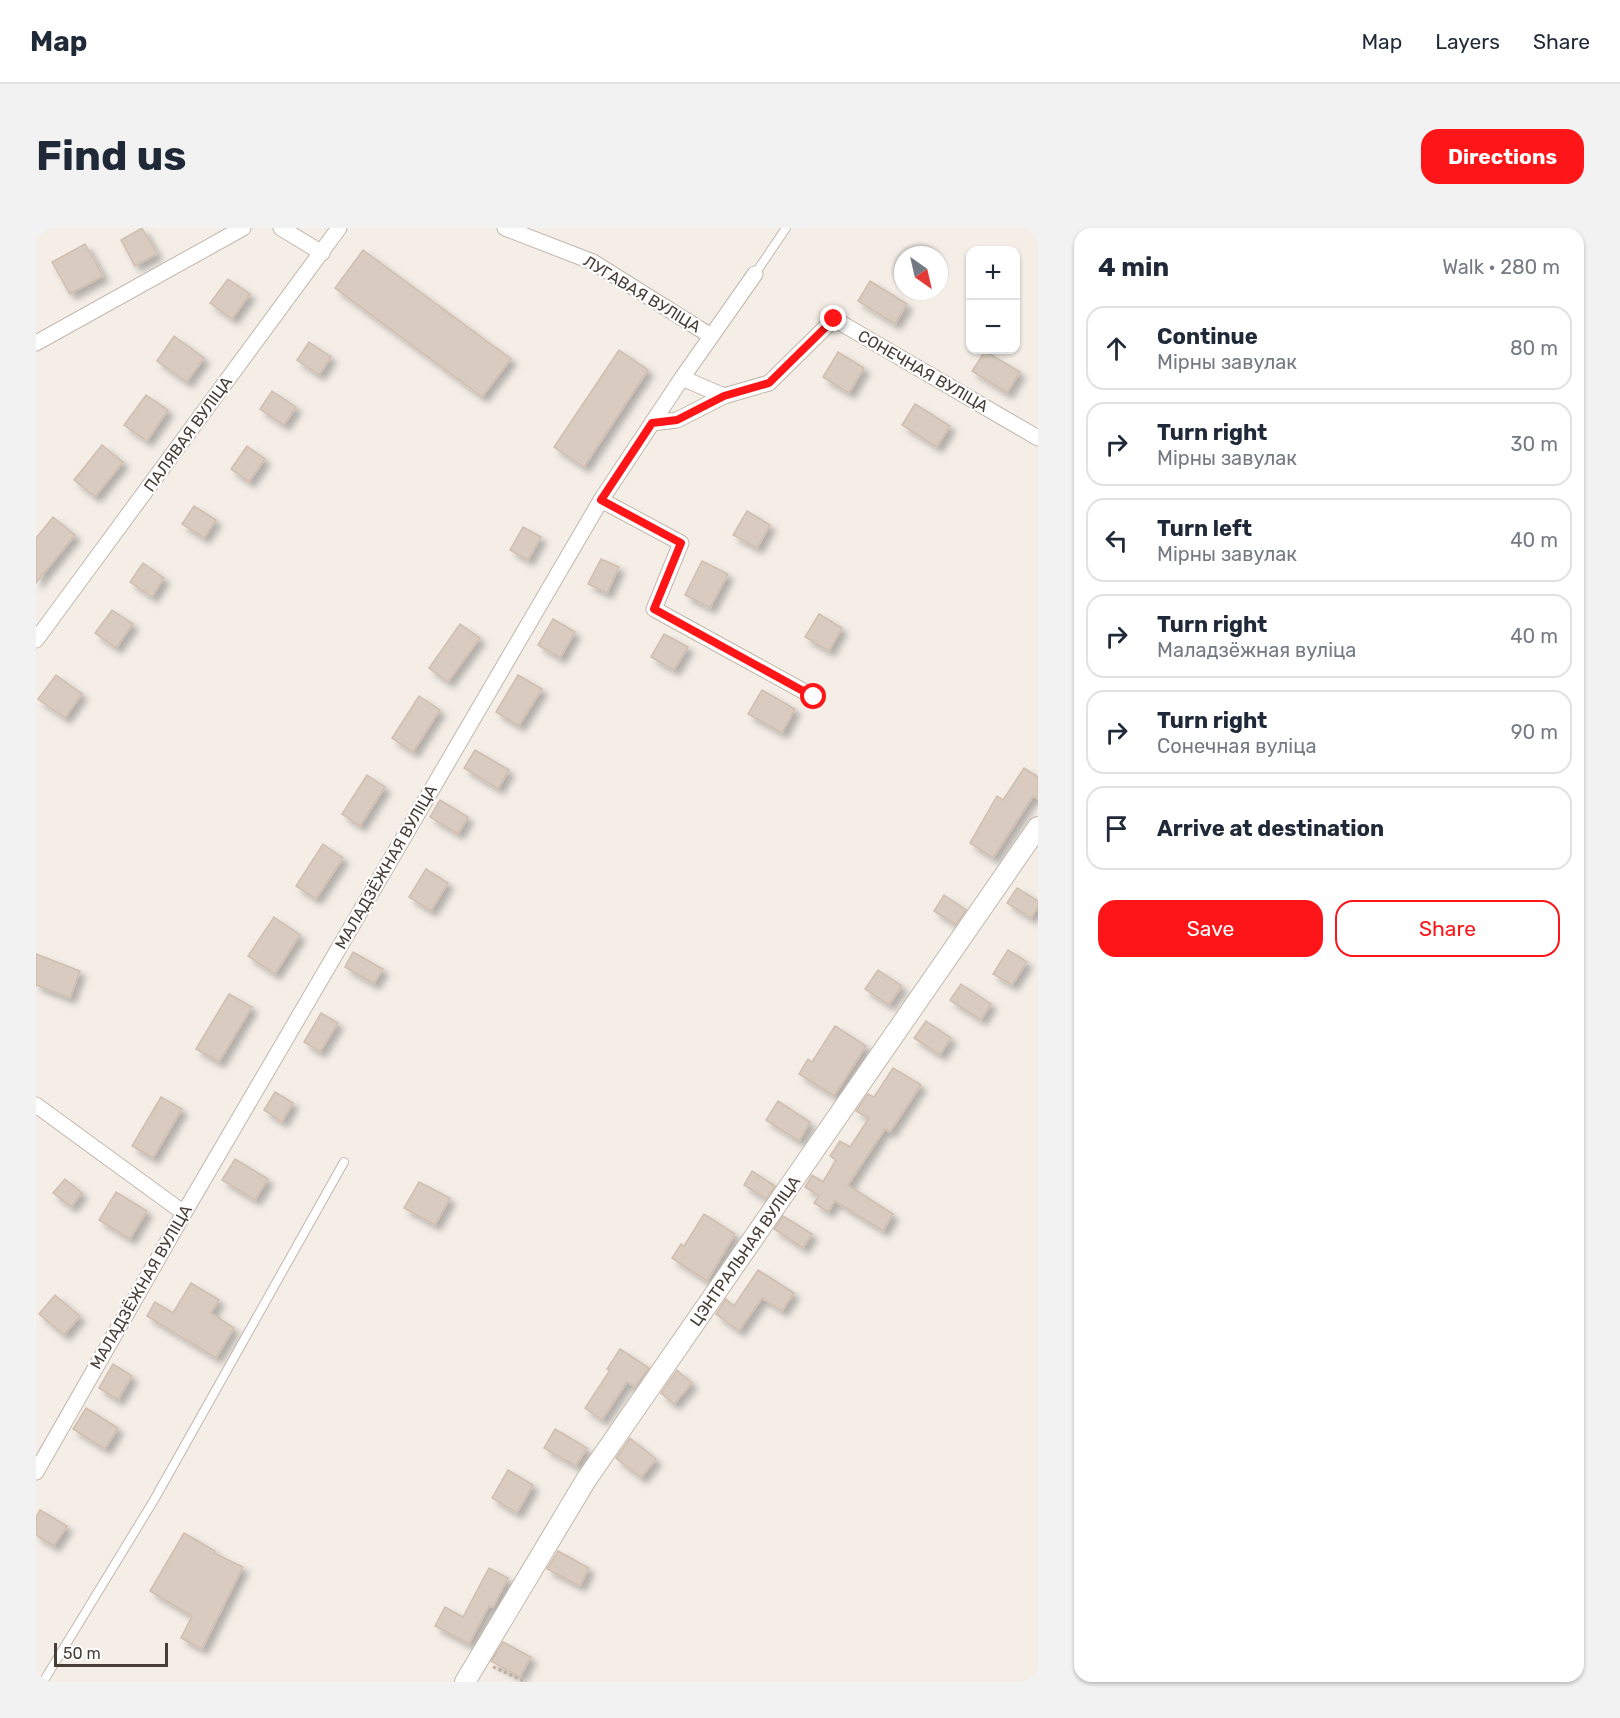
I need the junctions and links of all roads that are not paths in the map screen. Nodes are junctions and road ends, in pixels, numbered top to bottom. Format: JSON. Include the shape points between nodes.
{"nodes":[{"id":1,"x":243,"y":228,"type":"edge"},
{"id":2,"x":281,"y":228,"type":"edge"},
{"id":3,"x":339,"y":228,"type":"edge"},
{"id":4,"x":505,"y":228,"type":"edge"},
{"id":5,"x":786,"y":228,"type":"edge"},
{"id":6,"x":322,"y":253,"type":"junction"},
{"id":7,"x":755,"y":274,"type":"joint"},
{"id":8,"x":711,"y":336,"type":"junction"},
{"id":9,"x":36,"y":344,"type":"edge"},
{"id":10,"x":682,"y":378,"type":"junction"},
{"id":11,"x":724,"y":396,"type":"junction"},
{"id":12,"x":652,"y":423,"type":"junction"},
{"id":13,"x":1038,"y":438,"type":"edge"},
{"id":14,"x":601,"y":500,"type":"junction"},
{"id":15,"x":36,"y":640,"type":"edge"},
{"id":16,"x":814,"y":697,"type":"dead end"},
{"id":17,"x":1038,"y":827,"type":"edge"},
{"id":18,"x":36,"y":1105,"type":"edge"},
{"id":19,"x":344,"y":1162,"type":"dead end"},
{"id":20,"x":184,"y":1213,"type":"junction"},
{"id":21,"x":36,"y":1472,"type":"edge"},
{"id":22,"x":43,"y":1682,"type":"edge"},
{"id":23,"x":465,"y":1682,"type":"edge"}],
"edges":[{"from":1,"to":9,"type":"street"},
{"from":2,"to":6,"type":"street"},
{"from":3,"to":6,"type":"street","name":"ПАЛЯВАЯ ВУЛІЦА"},
{"from":4,"to":8,"type":"street","name":"ЛУГАВАЯ ВУЛІЦА","via":[[592,262]]},
{"from":5,"to":7,"type":"lane"},
{"from":6,"to":15,"type":"street","name":"ПАЛЯВАЯ ВУЛІЦА"},
{"from":7,"to":8,"type":"street","name":"МАЛАДЗЁЖНАЯ ВУЛІЦА"},
{"from":8,"to":10,"type":"street","name":"МАЛАДЗЁЖНАЯ ВУЛІЦА"},
{"from":10,"to":11,"type":"street"},
{"from":10,"to":12,"type":"street","name":"МАЛАДЗЁЖНАЯ ВУЛІЦА"},
{"from":11,"to":12,"type":"street","name":"СОНЕЧНАЯ ВУЛІЦА","via":[[677,420]]},
{"from":11,"to":13,"type":"street","name":"СОНЕЧНАЯ ВУЛІЦА","via":[[769,383],[834,319]]},
{"from":12,"to":14,"type":"street","name":"МАЛАДЗЁЖНАЯ ВУЛІЦА"},
{"from":14,"to":16,"type":"street","via":[[681,543],[654,609]]},
{"from":14,"to":20,"type":"street","name":"МАЛАДЗЁЖНАЯ ВУЛІЦА"},
{"from":17,"to":23,"type":"street","name":"ЦЭНТРАЛЬНАЯ ВУЛІЦА","via":[[586,1480]]},
{"from":18,"to":20,"type":"street"},
{"from":19,"to":22,"type":"lane","via":[[154,1500]]},
{"from":20,"to":21,"type":"street","name":"МАЛАДЗЁЖНАЯ ВУЛІЦА"}]}
